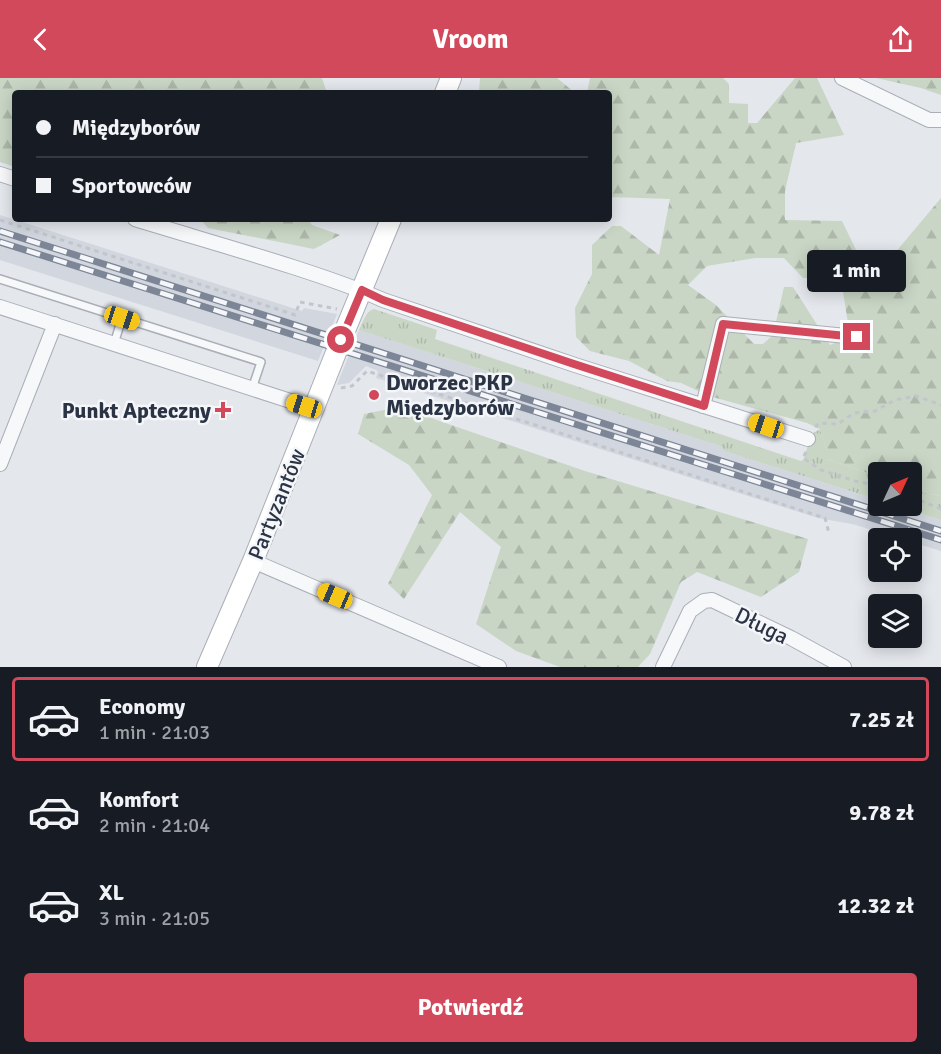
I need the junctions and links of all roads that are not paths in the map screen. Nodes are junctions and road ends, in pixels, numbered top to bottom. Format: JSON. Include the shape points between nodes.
{"nodes":[{"id":1,"x":842,"y":78,"type":"edge"},
{"id":2,"x":941,"y":120,"type":"edge"},
{"id":3,"x":145,"y":222,"type":"edge"},
{"id":4,"x":390,"y":222,"type":"edge"},
{"id":5,"x":0,"y":279,"type":"edge"},
{"id":6,"x":362,"y":290,"type":"junction"},
{"id":7,"x":0,"y":307,"type":"edge"},
{"id":8,"x":122,"y":318,"type":"junction"},
{"id":9,"x":55,"y":324,"type":"junction"},
{"id":10,"x":857,"y":337,"type":"dead end"},
{"id":11,"x":114,"y":344,"type":"junction"},
{"id":12,"x":252,"y":389,"type":"junction"},
{"id":13,"x":704,"y":406,"type":"junction"},
{"id":14,"x":315,"y":409,"type":"junction"},
{"id":15,"x":808,"y":436,"type":"road end"},
{"id":16,"x":0,"y":464,"type":"edge"},
{"id":17,"x":253,"y":561,"type":"junction"},
{"id":18,"x":207,"y":667,"type":"edge"},
{"id":19,"x":499,"y":667,"type":"edge"},
{"id":20,"x":663,"y":667,"type":"edge"},
{"id":21,"x":844,"y":667,"type":"edge"}],
"edges":[{"from":1,"to":2,"type":"street","via":[[929,120]]},
{"from":3,"to":6,"type":"street"},
{"from":4,"to":6,"type":"street","name":"Partyzantów"},
{"from":5,"to":8,"type":"lane"},
{"from":6,"to":13,"type":"street"},
{"from":6,"to":14,"type":"street","name":"Partyzantów"},
{"from":7,"to":9,"type":"street"},
{"from":8,"to":11,"type":"lane"},
{"from":8,"to":12,"type":"lane","via":[[261,362]]},
{"from":9,"to":11,"type":"street"},
{"from":9,"to":16,"type":"street"},
{"from":10,"to":13,"type":"street","via":[[723,324]]},
{"from":11,"to":12,"type":"street"},
{"from":12,"to":14,"type":"street"},
{"from":13,"to":15,"type":"street"},
{"from":14,"to":17,"type":"street","name":"Partyzantów"},
{"from":17,"to":18,"type":"street","name":"Partyzantów"},
{"from":17,"to":19,"type":"street"},
{"from":20,"to":21,"type":"street","name":"Długa","via":[[690,612],[712,600]]}]}
